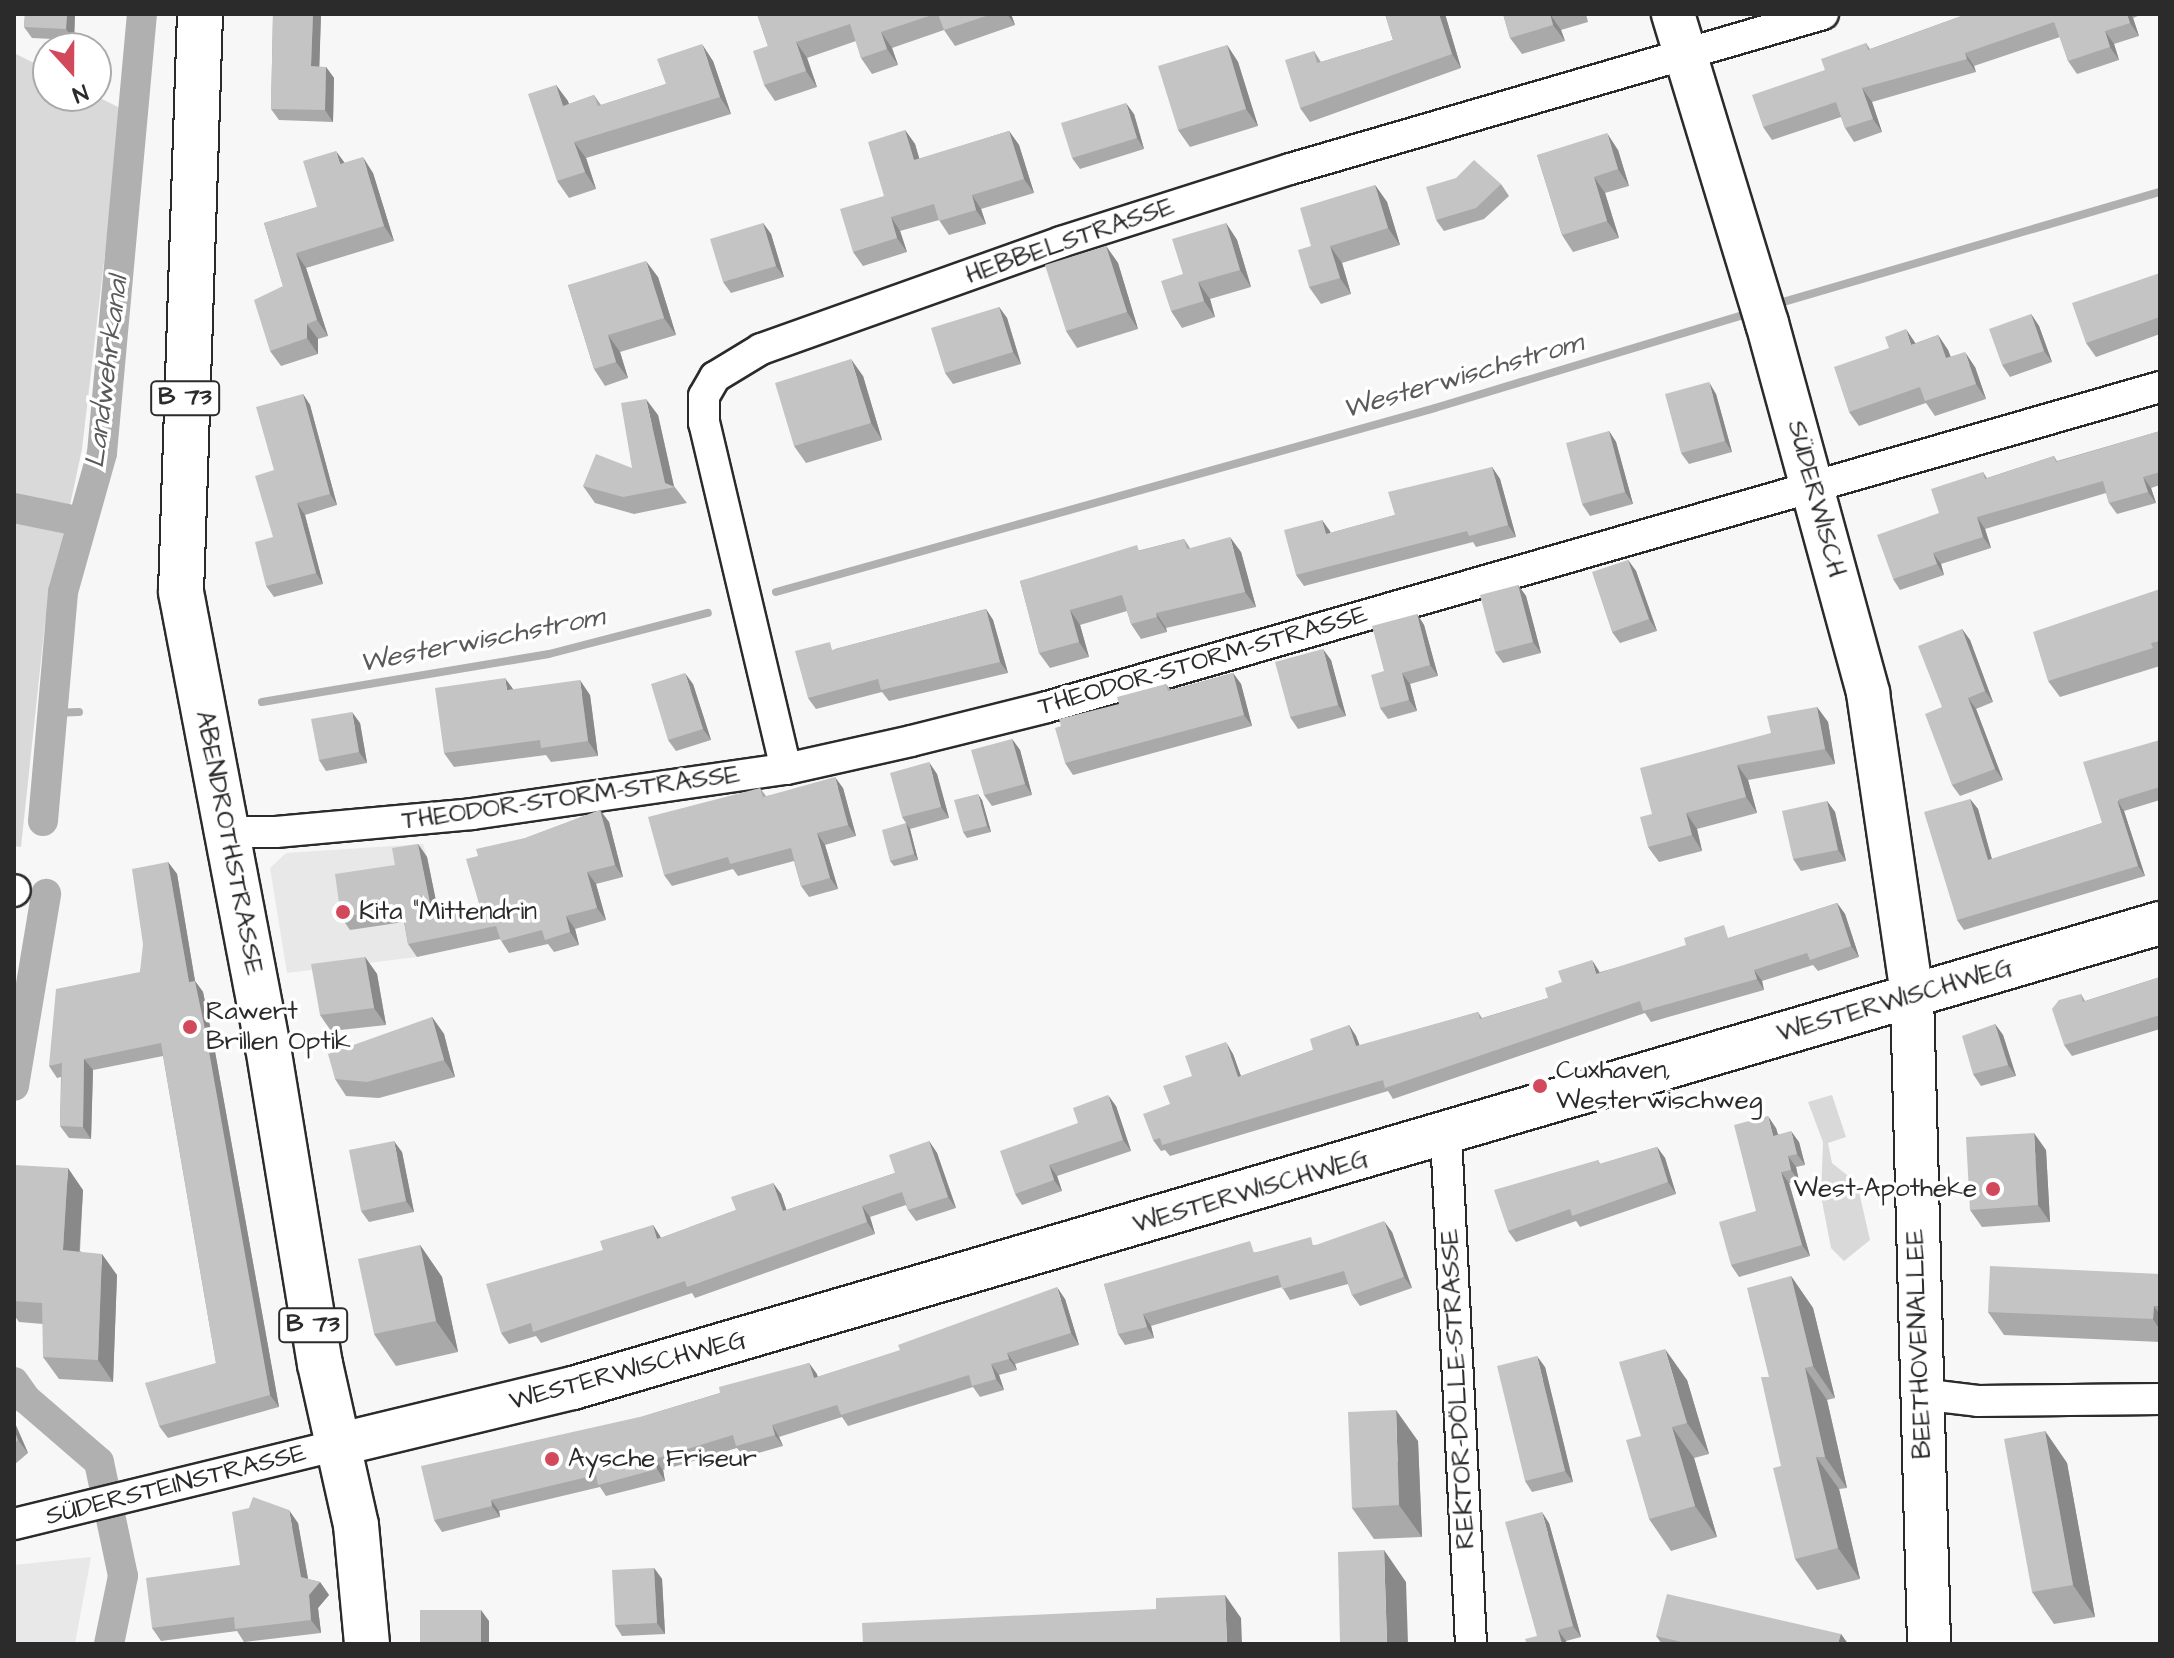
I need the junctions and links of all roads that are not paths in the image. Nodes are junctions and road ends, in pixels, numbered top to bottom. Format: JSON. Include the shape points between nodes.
{"nodes":[{"id":1,"x":200,"y":14,"type":"edge"},
{"id":2,"x":1673,"y":14,"type":"edge"},
{"id":3,"x":1823,"y":14,"type":"edge"},
{"id":4,"x":1684,"y":55,"type":"junction"},
{"id":5,"x":2160,"y":387,"type":"edge"},
{"id":6,"x":1812,"y":484,"type":"junction"},
{"id":7,"x":786,"y":769,"type":"junction"},
{"id":8,"x":225,"y":832,"type":"junction"},
{"id":9,"x":2160,"y":923,"type":"edge"},
{"id":10,"x":1912,"y":995,"type":"junction"},
{"id":11,"x":1446,"y":1135,"type":"junction"},
{"id":12,"x":1920,"y":1394,"type":"junction"},
{"id":13,"x":2160,"y":1399,"type":"edge"},
{"id":14,"x":337,"y":1445,"type":"junction"},
{"id":15,"x":14,"y":1524,"type":"edge"},
{"id":16,"x":367,"y":1644,"type":"edge"},
{"id":17,"x":1471,"y":1644,"type":"edge"},
{"id":18,"x":1929,"y":1644,"type":"edge"}],
"edges":[{"from":1,"to":8,"type":"main road","name":"ABENDROTHSTRASSE","number":"B 73","via":[[181,592]]},
{"from":2,"to":4,"type":"street","name":"SÜDERWISCH"},
{"from":3,"to":4,"type":"street","name":"HEBBELSTRASSE"},
{"from":4,"to":6,"type":"street","name":"SÜDERWISCH"},
{"from":4,"to":7,"type":"street","name":"HEBBELSTRASSE","via":[[1290,169],[1061,242],[761,349],[715,377],[704,396],[704,423]]},
{"from":5,"to":6,"type":"street","name":"THEODOR-STORM-STRASSE"},
{"from":6,"to":7,"type":"street","name":"THEODOR-STORM-STRASSE","via":[[1047,707]]},
{"from":6,"to":10,"type":"street","name":"SÜDERWISCH","via":[[1868,693]]},
{"from":7,"to":8,"type":"street","name":"THEODOR-STORM-STRASSE","via":[[472,814]]},
{"from":8,"to":14,"type":"main road","name":"ABENDROTHSTRASSE","number":"B 73"},
{"from":9,"to":10,"type":"street","name":"WESTERWISCHWEG"},
{"from":10,"to":11,"type":"street","name":"WESTERWISCHWEG"},
{"from":10,"to":12,"type":"street","name":"BEETHOVENALLEE"},
{"from":11,"to":14,"type":"street","name":"WESTERWISCHWEG","via":[[573,1388]]},
{"from":11,"to":17,"type":"street","name":"REKTOR-DÖLLE-STRASSE"},
{"from":12,"to":13,"type":"street","via":[[1978,1401]]},
{"from":12,"to":18,"type":"street","name":"BEETHOVENALLEE"},
{"from":14,"to":15,"type":"street","name":"SÜDERSTEINSTRASSE"},
{"from":14,"to":16,"type":"main road","name":"ABENDROTHSTRASSE","number":"B 73","via":[[362,1563]]}]}
